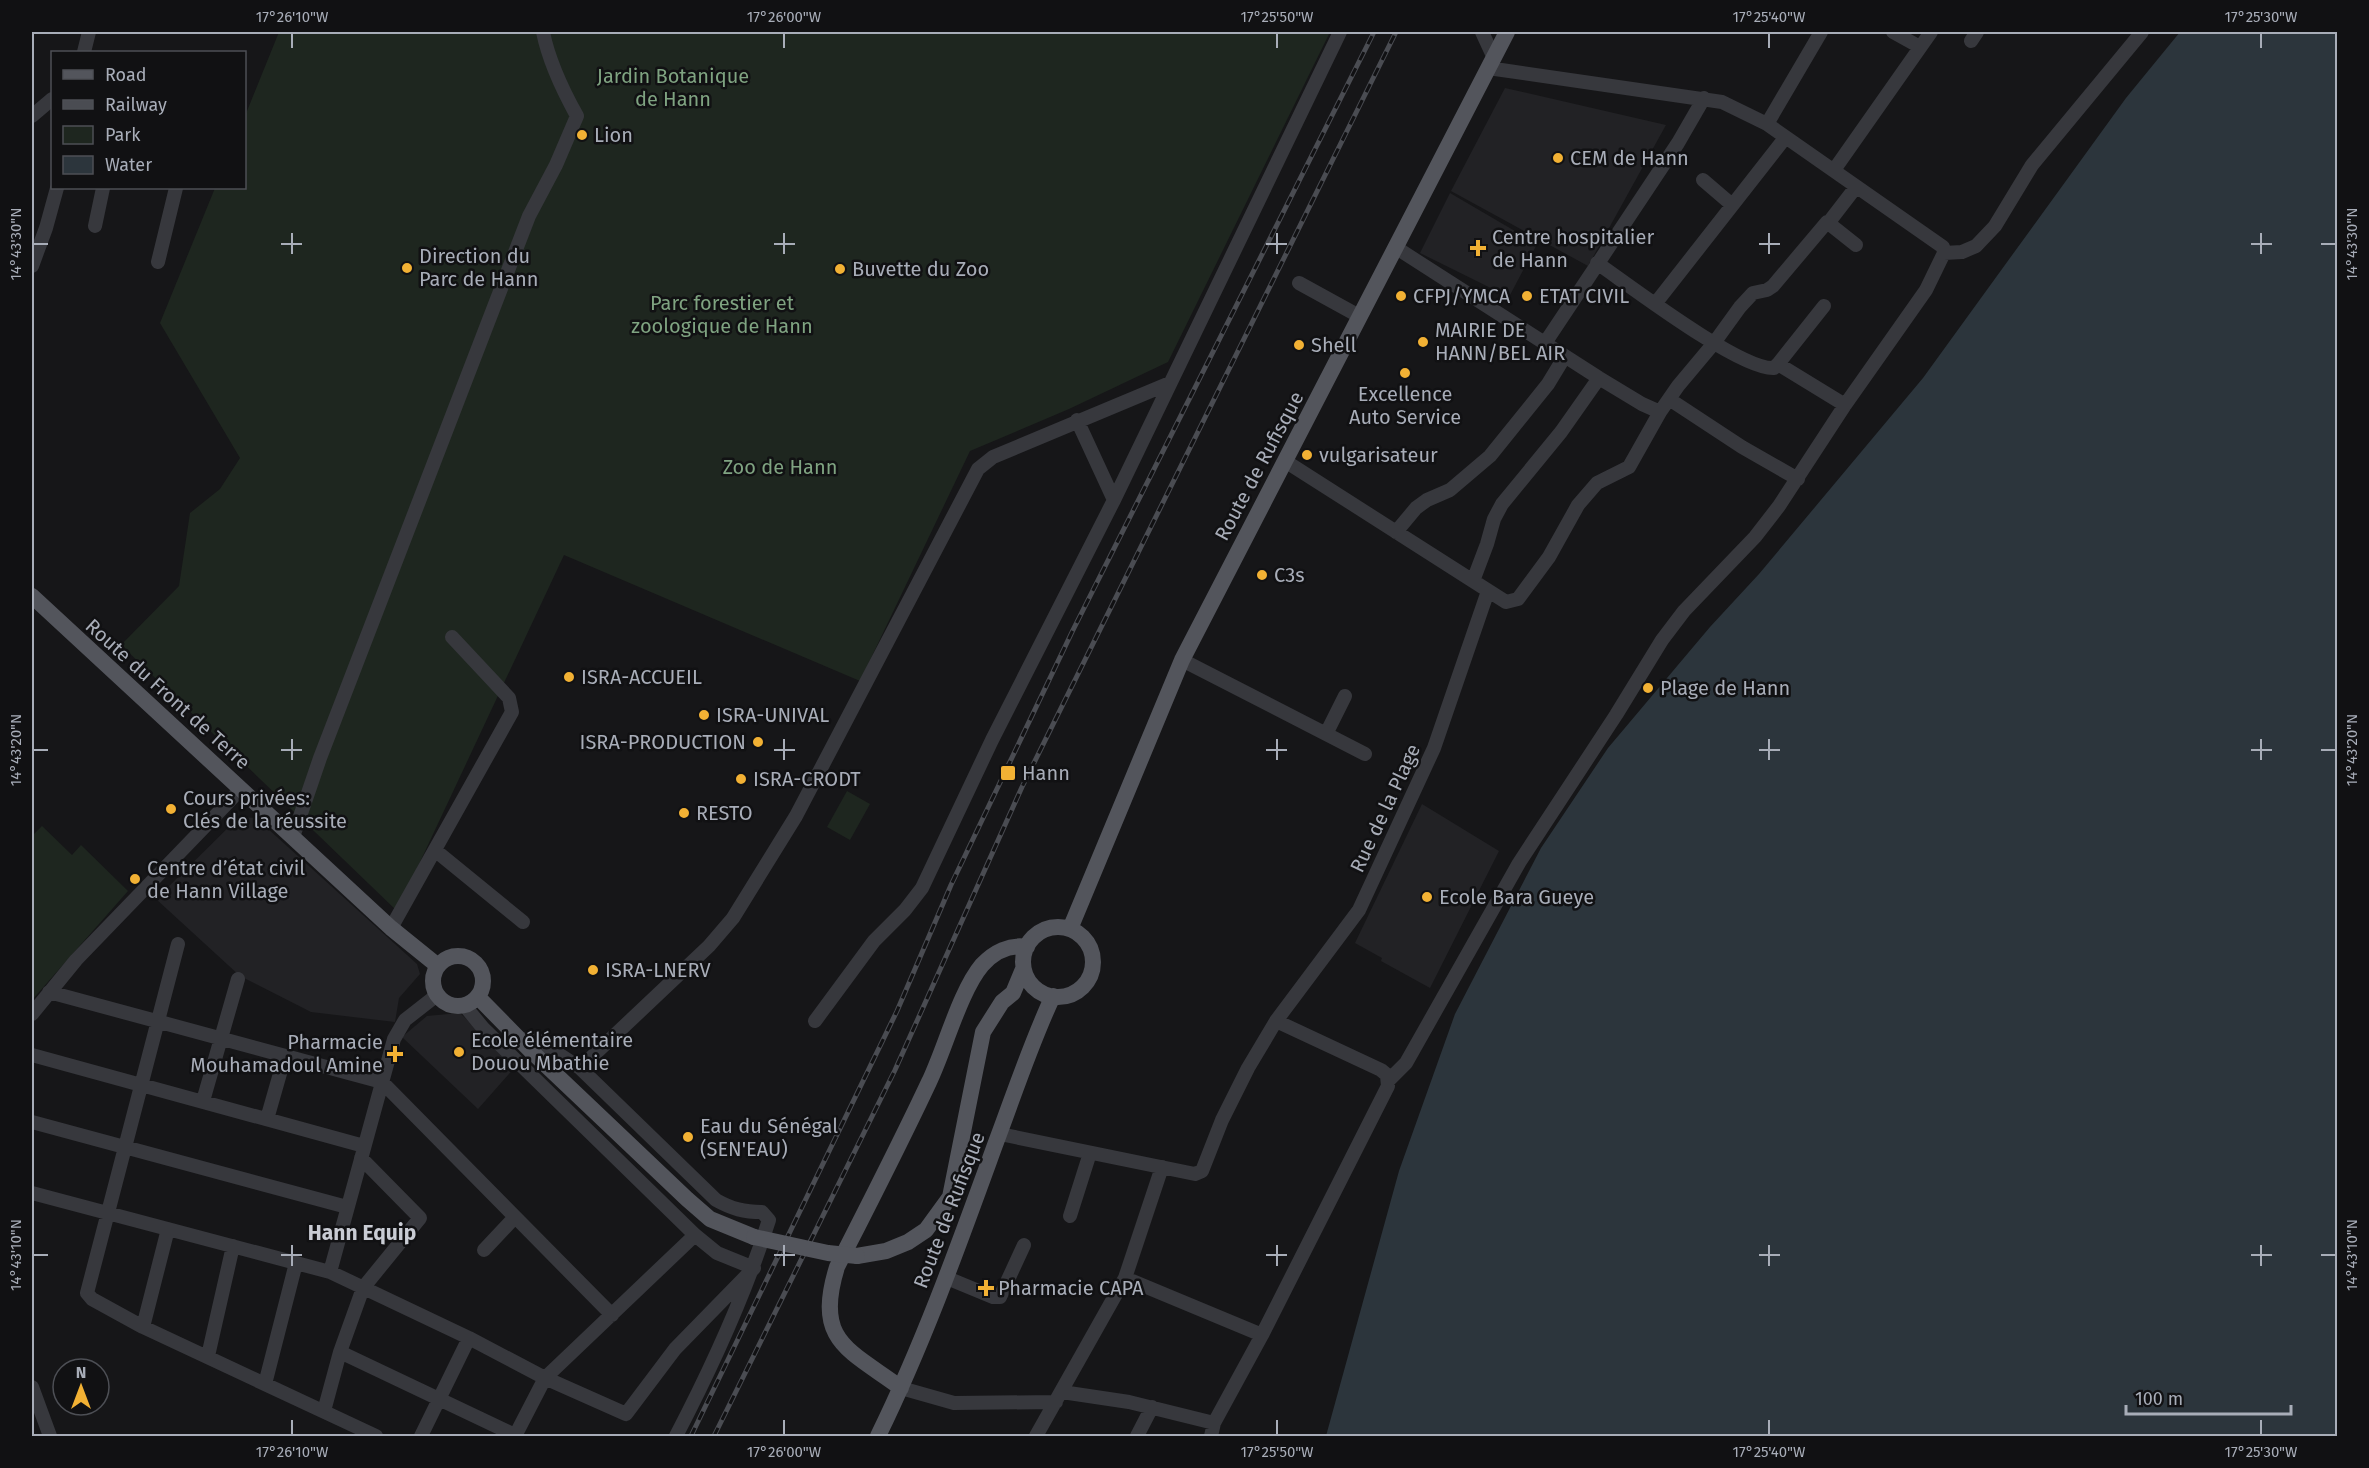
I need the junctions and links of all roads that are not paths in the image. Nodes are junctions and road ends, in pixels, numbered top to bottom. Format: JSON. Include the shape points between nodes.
{"nodes":[{"id":1,"x":89,"y":32,"type":"edge"},
{"id":2,"x":543,"y":32,"type":"edge"},
{"id":3,"x":1340,"y":32,"type":"edge"},
{"id":4,"x":1482,"y":32,"type":"edge"},
{"id":5,"x":1507,"y":32,"type":"edge"},
{"id":6,"x":1821,"y":32,"type":"edge"},
{"id":7,"x":1893,"y":32,"type":"edge"},
{"id":8,"x":1931,"y":32,"type":"edge"},
{"id":9,"x":2142,"y":32,"type":"edge"},
{"id":10,"x":1920,"y":47,"type":"junction"},
{"id":11,"x":84,"y":51,"type":"edge"},
{"id":12,"x":1491,"y":63,"type":"junction"},
{"id":13,"x":1704,"y":98,"type":"junction"},
{"id":14,"x":51,"y":100,"type":"edge"},
{"id":15,"x":32,"y":116,"type":"edge"},
{"id":16,"x":1767,"y":124,"type":"junction"},
{"id":17,"x":1785,"y":138,"type":"junction"},
{"id":18,"x":1834,"y":170,"type":"junction"},
{"id":19,"x":1702,"y":180,"type":"dead end"},
{"id":20,"x":1856,"y":187,"type":"junction"},
{"id":21,"x":57,"y":189,"type":"edge"},
{"id":22,"x":103,"y":189,"type":"edge"},
{"id":23,"x":176,"y":189,"type":"edge"},
{"id":24,"x":1731,"y":204,"type":"junction"},
{"id":25,"x":1829,"y":222,"type":"junction"},
{"id":26,"x":95,"y":226,"type":"dead end"},
{"id":27,"x":1856,"y":245,"type":"dead end"},
{"id":28,"x":1395,"y":247,"type":"junction"},
{"id":29,"x":1944,"y":254,"type":"junction"},
{"id":30,"x":158,"y":262,"type":"dead end"},
{"id":31,"x":1597,"y":262,"type":"junction"},
{"id":32,"x":32,"y":266,"type":"edge"},
{"id":33,"x":1299,"y":283,"type":"dead end"},
{"id":34,"x":1655,"y":304,"type":"junction"},
{"id":35,"x":1824,"y":306,"type":"dead end"},
{"id":36,"x":1359,"y":316,"type":"junction"},
{"id":37,"x":1545,"y":343,"type":"junction"},
{"id":38,"x":1714,"y":343,"type":"junction"},
{"id":39,"x":1565,"y":356,"type":"junction"},
{"id":40,"x":1778,"y":364,"type":"junction"},
{"id":41,"x":1599,"y":378,"type":"junction"},
{"id":42,"x":1170,"y":383,"type":"junction"},
{"id":43,"x":1669,"y":399,"type":"junction"},
{"id":44,"x":1845,"y":405,"type":"junction"},
{"id":45,"x":1660,"y":412,"type":"junction"},
{"id":46,"x":1077,"y":420,"type":"junction"},
{"id":47,"x":1285,"y":461,"type":"junction"},
{"id":48,"x":1798,"y":479,"type":"junction"},
{"id":49,"x":1114,"y":500,"type":"junction"},
{"id":50,"x":1396,"y":532,"type":"junction"},
{"id":51,"x":1473,"y":581,"type":"junction"},
{"id":52,"x":1488,"y":591,"type":"junction"},
{"id":53,"x":32,"y":596,"type":"edge"},
{"id":54,"x":452,"y":637,"type":"dead end"},
{"id":55,"x":1182,"y":660,"type":"junction"},
{"id":56,"x":1345,"y":696,"type":"dead end"},
{"id":57,"x":1326,"y":734,"type":"junction"},
{"id":58,"x":1365,"y":754,"type":"dead end"},
{"id":59,"x":241,"y":789,"type":"junction"},
{"id":60,"x":293,"y":837,"type":"junction"},
{"id":61,"x":436,"y":851,"type":"junction"},
{"id":62,"x":523,"y":922,"type":"dead end"},
{"id":63,"x":391,"y":928,"type":"junction"},
{"id":64,"x":1070,"y":929,"type":"junction"},
{"id":65,"x":178,"y":944,"type":"dead end"},
{"id":66,"x":1027,"y":947,"type":"junction"},
{"id":67,"x":438,"y":966,"type":"junction"},
{"id":68,"x":1023,"y":969,"type":"junction"},
{"id":69,"x":238,"y":979,"type":"dead end"},
{"id":70,"x":1037,"y":989,"type":"junction"},
{"id":71,"x":49,"y":992,"type":"junction"},
{"id":72,"x":1013,"y":993,"type":"junction"},
{"id":73,"x":437,"y":994,"type":"junction"},
{"id":74,"x":1053,"y":996,"type":"junction"},
{"id":75,"x":471,"y":1001,"type":"junction"},
{"id":76,"x":32,"y":1014,"type":"edge"},
{"id":77,"x":497,"y":1016,"type":"junction"},
{"id":78,"x":158,"y":1021,"type":"junction"},
{"id":79,"x":815,"y":1021,"type":"dead end"},
{"id":80,"x":1276,"y":1021,"type":"junction"},
{"id":81,"x":483,"y":1028,"type":"junction"},
{"id":82,"x":221,"y":1038,"type":"junction"},
{"id":83,"x":523,"y":1042,"type":"junction"},
{"id":84,"x":32,"y":1055,"type":"edge"},
{"id":85,"x":285,"y":1056,"type":"junction"},
{"id":86,"x":580,"y":1068,"type":"junction"},
{"id":87,"x":1388,"y":1081,"type":"junction"},
{"id":88,"x":382,"y":1082,"type":"junction"},
{"id":89,"x":141,"y":1084,"type":"junction"},
{"id":90,"x":203,"y":1101,"type":"junction"},
{"id":91,"x":267,"y":1119,"type":"junction"},
{"id":92,"x":32,"y":1122,"type":"edge"},
{"id":93,"x":1000,"y":1134,"type":"junction"},
{"id":94,"x":125,"y":1147,"type":"junction"},
{"id":95,"x":363,"y":1152,"type":"junction"},
{"id":96,"x":1090,"y":1153,"type":"junction"},
{"id":97,"x":1162,"y":1167,"type":"junction"},
{"id":98,"x":32,"y":1193,"type":"edge"},
{"id":99,"x":347,"y":1207,"type":"junction"},
{"id":100,"x":108,"y":1213,"type":"junction"},
{"id":101,"x":1070,"y":1216,"type":"dead end"},
{"id":102,"x":515,"y":1217,"type":"junction"},
{"id":103,"x":168,"y":1229,"type":"junction"},
{"id":104,"x":695,"y":1235,"type":"junction"},
{"id":105,"x":1024,"y":1245,"type":"dead end"},
{"id":106,"x":233,"y":1246,"type":"junction"},
{"id":107,"x":484,"y":1250,"type":"dead end"},
{"id":108,"x":296,"y":1263,"type":"junction"},
{"id":109,"x":754,"y":1268,"type":"junction"},
{"id":110,"x":330,"y":1272,"type":"junction"},
{"id":111,"x":947,"y":1278,"type":"junction"},
{"id":112,"x":1125,"y":1278,"type":"junction"},
{"id":113,"x":363,"y":1288,"type":"junction"},
{"id":114,"x":612,"y":1315,"type":"junction"},
{"id":115,"x":143,"y":1327,"type":"junction"},
{"id":116,"x":1262,"y":1335,"type":"junction"},
{"id":117,"x":469,"y":1338,"type":"junction"},
{"id":118,"x":340,"y":1352,"type":"junction"},
{"id":119,"x":208,"y":1356,"type":"junction"},
{"id":120,"x":545,"y":1377,"type":"junction"},
{"id":121,"x":265,"y":1383,"type":"junction"},
{"id":122,"x":32,"y":1388,"type":"edge"},
{"id":123,"x":901,"y":1388,"type":"junction"},
{"id":124,"x":1059,"y":1397,"type":"junction"},
{"id":125,"x":439,"y":1399,"type":"junction"},
{"id":126,"x":1152,"y":1407,"type":"junction"},
{"id":127,"x":324,"y":1411,"type":"junction"},
{"id":128,"x":1213,"y":1430,"type":"edge"},
{"id":129,"x":516,"y":1436,"type":"edge"},
{"id":130,"x":50,"y":1437,"type":"edge"},
{"id":131,"x":376,"y":1437,"type":"edge"},
{"id":132,"x":421,"y":1437,"type":"edge"},
{"id":133,"x":676,"y":1437,"type":"edge"},
{"id":134,"x":878,"y":1437,"type":"edge"},
{"id":135,"x":1036,"y":1437,"type":"edge"},
{"id":136,"x":1137,"y":1437,"type":"edge"}],
"edges":[{"from":1,"to":11,"type":"street"},
{"from":2,"to":60,"type":"street","via":[[560,85],[577,116],[529,216]]},
{"from":3,"to":42,"type":"street"},
{"from":4,"to":12,"type":"street"},
{"from":5,"to":12,"type":"main road","name":"Route de Rufisque"},
{"from":6,"to":16,"type":"street"},
{"from":7,"to":10,"type":"street"},
{"from":8,"to":10,"type":"street"},
{"from":9,"to":29,"type":"street","via":[[2032,165],[1995,226],[1976,246]]},
{"from":10,"to":18,"type":"street"},
{"from":12,"to":13,"type":"street"},
{"from":12,"to":28,"type":"main road","name":"Route de Rufisque"},
{"from":13,"to":16,"type":"street","via":[[1722,102]]},
{"from":13,"to":31,"type":"street"},
{"from":14,"to":15,"type":"street"},
{"from":16,"to":17,"type":"street"},
{"from":17,"to":18,"type":"street"},
{"from":17,"to":24,"type":"street"},
{"from":18,"to":20,"type":"street"},
{"from":19,"to":24,"type":"street"},
{"from":20,"to":25,"type":"street"},
{"from":20,"to":29,"type":"street","via":[[1943,247]]},
{"from":21,"to":32,"type":"street"},
{"from":22,"to":26,"type":"street"},
{"from":23,"to":30,"type":"street"},
{"from":24,"to":34,"type":"street"},
{"from":25,"to":27,"type":"street"},
{"from":25,"to":38,"type":"street","via":[[1773,285],[1748,297]]},
{"from":28,"to":36,"type":"main road","name":"Route de Rufisque"},
{"from":28,"to":37,"type":"street"},
{"from":29,"to":44,"type":"street","via":[[1926,290]]},
{"from":31,"to":34,"type":"street"},
{"from":31,"to":37,"type":"street"},
{"from":33,"to":36,"type":"street"},
{"from":34,"to":38,"type":"street"},
{"from":35,"to":40,"type":"street"},
{"from":36,"to":47,"type":"main road","name":"Route de Rufisque"},
{"from":37,"to":39,"type":"street"},
{"from":38,"to":40,"type":"street","via":[[1768,368]]},
{"from":38,"to":43,"type":"street"},
{"from":39,"to":41,"type":"street"},
{"from":39,"to":50,"type":"street","via":[[1548,384],[1490,456],[1450,490],[1416,508]]},
{"from":40,"to":44,"type":"street"},
{"from":41,"to":45,"type":"street"},
{"from":41,"to":51,"type":"street","via":[[1562,432],[1497,512]]},
{"from":42,"to":46,"type":"street"},
{"from":42,"to":49,"type":"street"},
{"from":43,"to":45,"type":"street"},
{"from":43,"to":48,"type":"street"},
{"from":44,"to":48,"type":"street"},
{"from":45,"to":52,"type":"street","via":[[1629,467],[1597,483],[1578,505],[1549,557],[1518,600],[1506,602]]},
{"from":46,"to":49,"type":"street"},
{"from":46,"to":86,"type":"street","via":[[993,456],[978,469],[796,816],[733,918],[709,946]]},
{"from":47,"to":50,"type":"street"},
{"from":47,"to":55,"type":"main road","name":"Route de Rufisque"},
{"from":48,"to":87,"type":"street","via":[[1755,537],[1684,611],[1662,640],[1520,863],[1406,1063]]},
{"from":49,"to":79,"type":"street","via":[[922,888],[874,941]]},
{"from":50,"to":51,"type":"street"},
{"from":51,"to":52,"type":"street"},
{"from":52,"to":80,"type":"street","name":"Rue de la Plage","via":[[1434,748],[1359,910]]},
{"from":53,"to":59,"type":"main road","name":"Route du Front de Terre"},
{"from":54,"to":61,"type":"street","via":[[509,698],[512,712]]},
{"from":55,"to":57,"type":"street"},
{"from":55,"to":64,"type":"main road","name":"Route de Rufisque"},
{"from":56,"to":57,"type":"street"},
{"from":57,"to":58,"type":"street"},
{"from":59,"to":60,"type":"main road","name":"Route du Front de Terre"},
{"from":59,"to":71,"type":"street"},
{"from":60,"to":63,"type":"main road","name":"Route du Front de Terre"},
{"from":61,"to":62,"type":"street"},
{"from":61,"to":63,"type":"street"},
{"from":63,"to":67,"type":"main road","name":"Route du Front de Terre"},
{"from":64,"to":66,"type":"main road","via":[[1040,932]]},
{"from":64,"to":74,"type":"main road","via":[[1088,943],[1093,965],[1084,986],[1075,993]]},
{"from":65,"to":78,"type":"street"},
{"from":66,"to":68,"type":"main road"},
{"from":66,"to":123,"type":"main road","via":[[1017,945],[999,951],[972,980],[930,1080],[837,1267],[830,1290],[828,1310],[832,1329],[843,1345]]},
{"from":67,"to":73,"type":"main road","via":[[433,980]]},
{"from":67,"to":75,"type":"main road","via":[[455,956],[474,961],[482,972],[483,985]]},
{"from":68,"to":70,"type":"main road"},
{"from":68,"to":72,"type":"main road"},
{"from":69,"to":82,"type":"street"},
{"from":70,"to":72,"type":"main road"},
{"from":70,"to":74,"type":"main road"},
{"from":71,"to":76,"type":"street"},
{"from":71,"to":78,"type":"street"},
{"from":72,"to":83,"type":"main road","bridge":true,"via":[[1002,1002],[983,1032],[950,1197],[926,1230],[908,1242],[856,1256],[753,1237],[710,1219]]},
{"from":73,"to":75,"type":"main road","via":[[449,1005]]},
{"from":73,"to":88,"type":"street","via":[[405,1020],[394,1039]]},
{"from":74,"to":93,"type":"main road","name":"Route de Rufisque","via":[[1030,1047]]},
{"from":75,"to":77,"type":"main road"},
{"from":75,"to":81,"type":"street"},
{"from":77,"to":81,"type":"street"},
{"from":77,"to":83,"type":"main road"},
{"from":78,"to":82,"type":"street"},
{"from":78,"to":89,"type":"street"},
{"from":80,"to":87,"type":"street","via":[[1381,1070]]},
{"from":80,"to":97,"type":"street","name":"Rue de la Plage","via":[[1222,1120],[1202,1171],[1195,1174]]},
{"from":81,"to":104,"type":"street"},
{"from":82,"to":85,"type":"street"},
{"from":82,"to":90,"type":"street"},
{"from":83,"to":86,"type":"street","via":[[530,1037],[539,1041]]},
{"from":84,"to":89,"type":"street"},
{"from":85,"to":88,"type":"street"},
{"from":85,"to":91,"type":"street"},
{"from":86,"to":109,"type":"street","via":[[716,1200],[731,1209],[767,1215],[769,1220]]},
{"from":87,"to":116,"type":"street"},
{"from":88,"to":95,"type":"street"},
{"from":88,"to":102,"type":"street"},
{"from":89,"to":90,"type":"street"},
{"from":89,"to":94,"type":"street"},
{"from":90,"to":91,"type":"street"},
{"from":91,"to":95,"type":"street"},
{"from":92,"to":94,"type":"street"},
{"from":93,"to":96,"type":"street"},
{"from":93,"to":111,"type":"main road","name":"Route de Rufisque"},
{"from":94,"to":99,"type":"street"},
{"from":94,"to":100,"type":"street"},
{"from":95,"to":99,"type":"street"},
{"from":95,"to":113,"type":"street","via":[[420,1218]]},
{"from":96,"to":97,"type":"street"},
{"from":96,"to":101,"type":"street"},
{"from":97,"to":112,"type":"street"},
{"from":98,"to":100,"type":"street"},
{"from":99,"to":110,"type":"street"},
{"from":100,"to":103,"type":"street"},
{"from":100,"to":115,"type":"street","via":[[87,1293]]},
{"from":102,"to":107,"type":"street"},
{"from":102,"to":114,"type":"street"},
{"from":103,"to":106,"type":"street"},
{"from":103,"to":115,"type":"street"},
{"from":104,"to":109,"type":"street","via":[[717,1253]]},
{"from":104,"to":114,"type":"street"},
{"from":105,"to":111,"type":"street","via":[[1000,1297]]},
{"from":106,"to":108,"type":"street"},
{"from":106,"to":119,"type":"street"},
{"from":108,"to":110,"type":"street"},
{"from":108,"to":121,"type":"street"},
{"from":109,"to":120,"type":"street","via":[[675,1349],[626,1414]]},
{"from":109,"to":133,"type":"street"},
{"from":110,"to":113,"type":"street"},
{"from":111,"to":123,"type":"main road","name":"Route de Rufisque"},
{"from":112,"to":116,"type":"street"},
{"from":112,"to":124,"type":"street"},
{"from":113,"to":117,"type":"street"},
{"from":113,"to":118,"type":"street"},
{"from":114,"to":120,"type":"street"},
{"from":115,"to":119,"type":"street"},
{"from":116,"to":128,"type":"street"},
{"from":117,"to":120,"type":"street"},
{"from":117,"to":125,"type":"street"},
{"from":118,"to":125,"type":"street"},
{"from":118,"to":127,"type":"street"},
{"from":119,"to":121,"type":"street"},
{"from":120,"to":129,"type":"street"},
{"from":121,"to":127,"type":"street"},
{"from":122,"to":130,"type":"street"},
{"from":123,"to":124,"type":"street","via":[[954,1403]]},
{"from":123,"to":134,"type":"main road","name":"Route de Rufisque"},
{"from":124,"to":126,"type":"street"},
{"from":124,"to":135,"type":"street"},
{"from":125,"to":129,"type":"street"},
{"from":125,"to":132,"type":"street"},
{"from":126,"to":128,"type":"street"},
{"from":126,"to":136,"type":"street"},
{"from":127,"to":131,"type":"street"}]}
